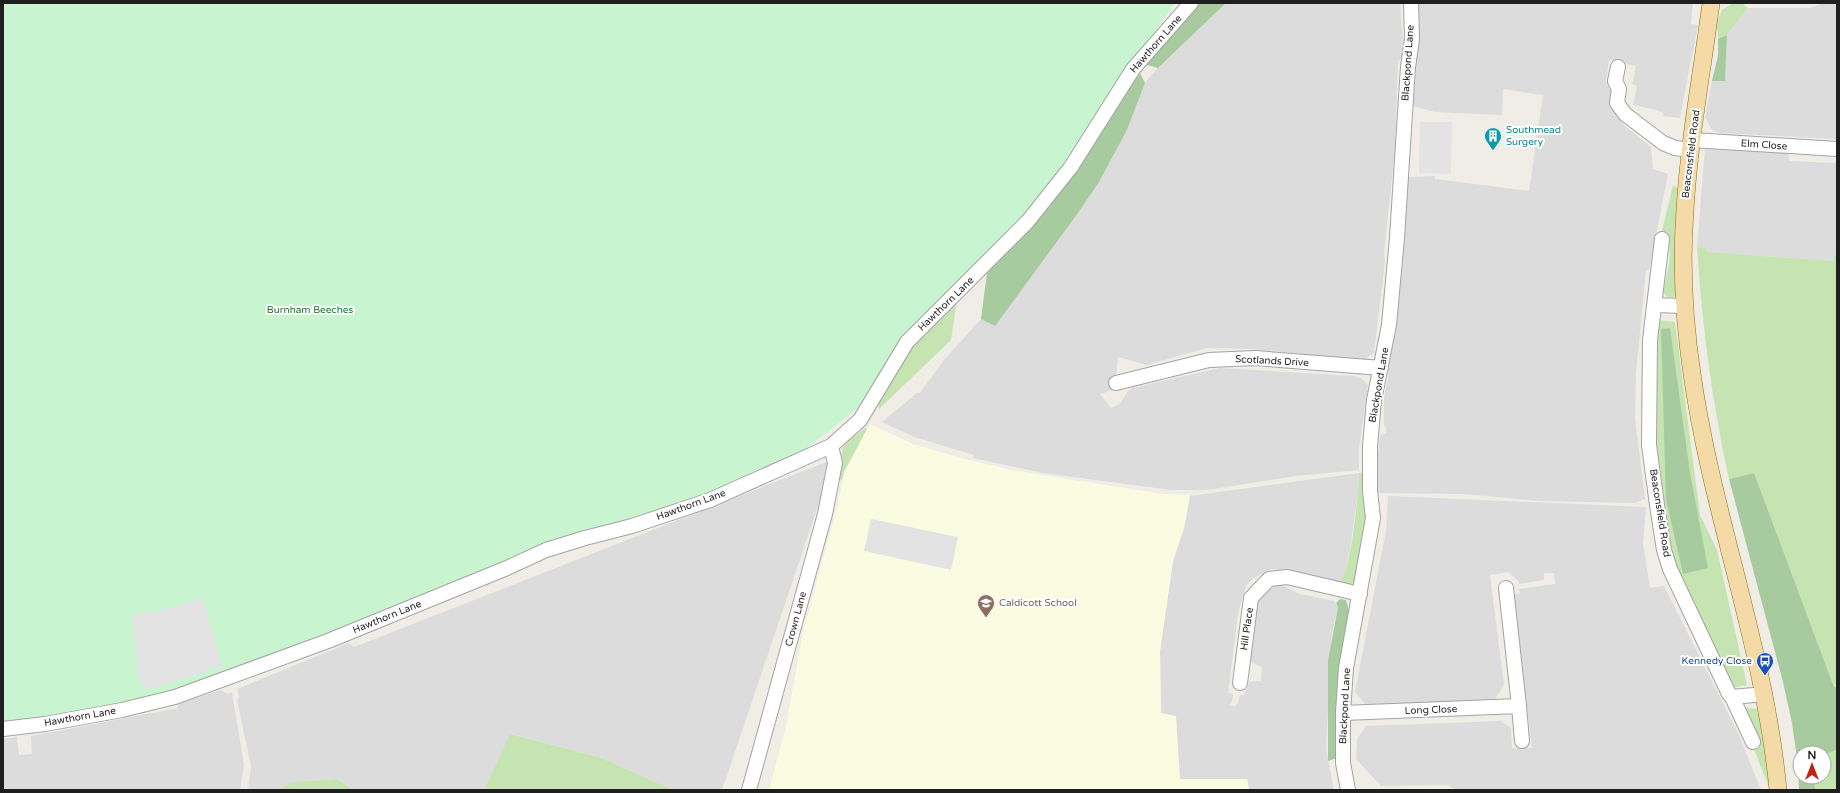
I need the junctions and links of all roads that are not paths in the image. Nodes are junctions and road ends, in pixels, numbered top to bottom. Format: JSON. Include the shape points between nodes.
{"nodes":[{"id":1,"x":1191,"y":3,"type":"edge"},
{"id":2,"x":1411,"y":3,"type":"edge"},
{"id":3,"x":1711,"y":3,"type":"edge"},
{"id":4,"x":1618,"y":67,"type":"dead end"},
{"id":5,"x":1691,"y":145,"type":"junction"},
{"id":6,"x":1837,"y":149,"type":"edge"},
{"id":7,"x":1662,"y":239,"type":"dead end"},
{"id":8,"x":1654,"y":305,"type":"junction"},
{"id":9,"x":1685,"y":306,"type":"junction"},
{"id":10,"x":1381,"y":368,"type":"junction"},
{"id":11,"x":1116,"y":382,"type":"dead end"},
{"id":12,"x":831,"y":446,"type":"junction"},
{"id":13,"x":1506,"y":588,"type":"dead end"},
{"id":14,"x":1360,"y":594,"type":"junction"},
{"id":15,"x":1240,"y":683,"type":"dead end"},
{"id":16,"x":1765,"y":694,"type":"junction"},
{"id":17,"x":1732,"y":697,"type":"junction"},
{"id":18,"x":1519,"y":706,"type":"junction"},
{"id":19,"x":1343,"y":713,"type":"junction"},
{"id":20,"x":3,"y":729,"type":"edge"},
{"id":21,"x":1522,"y":741,"type":"dead end"},
{"id":22,"x":1753,"y":742,"type":"dead end"},
{"id":23,"x":750,"y":790,"type":"edge"},
{"id":24,"x":1348,"y":790,"type":"edge"},
{"id":25,"x":1778,"y":790,"type":"edge"}],
"edges":[{"from":1,"to":12,"type":"street","name":"Hawthorn Lane","via":[[1133,69],[1071,167],[1028,221],[907,342],[860,420]]},
{"from":2,"to":10,"type":"street","name":"Blackpond Lane","via":[[1412,39],[1397,238],[1389,325]]},
{"from":3,"to":5,"type":"main road","name":"Beaconsfield Road"},
{"from":4,"to":5,"type":"street","via":[[1615,81],[1619,88],[1617,103],[1625,114],[1663,143],[1675,148]]},
{"from":5,"to":6,"type":"street","name":"Elm Close"},
{"from":5,"to":9,"type":"main road","name":"Beaconsfield Road","via":[[1684,212]]},
{"from":7,"to":8,"type":"street","name":"Beaconsfield Road"},
{"from":8,"to":9,"type":"street"},
{"from":8,"to":17,"type":"street","name":"Beaconsfield Road","via":[[1650,340],[1649,445],[1664,550],[1683,598]]},
{"from":9,"to":16,"type":"main road","name":"Beaconsfield Road","via":[[1702,436]]},
{"from":10,"to":11,"type":"street","name":"Scotlands Drive","via":[[1255,358],[1209,360]]},
{"from":10,"to":14,"type":"street","name":"Blackpond Lane","via":[[1374,400],[1370,446],[1373,518]]},
{"from":12,"to":20,"type":"street","name":"Hawthorn Lane","via":[[710,500],[632,526],[546,550],[328,641],[175,697],[122,710]]},
{"from":12,"to":23,"type":"street","name":"Crown Lane","via":[[835,463],[825,514]]},
{"from":13,"to":18,"type":"street"},
{"from":14,"to":15,"type":"street","name":"Hill Place","via":[[1287,576],[1269,579],[1251,598]]},
{"from":14,"to":19,"type":"street","name":"Blackpond Lane","via":[[1346,668]]},
{"from":16,"to":17,"type":"street"},
{"from":16,"to":25,"type":"main road","name":"Beaconsfield Road"},
{"from":17,"to":22,"type":"street","name":"Beaconsfield Road"},
{"from":18,"to":19,"type":"street","name":"Long Close"},
{"from":18,"to":21,"type":"street"},
{"from":19,"to":24,"type":"street","name":"Blackpond Lane","via":[[1343,763]]}]}
